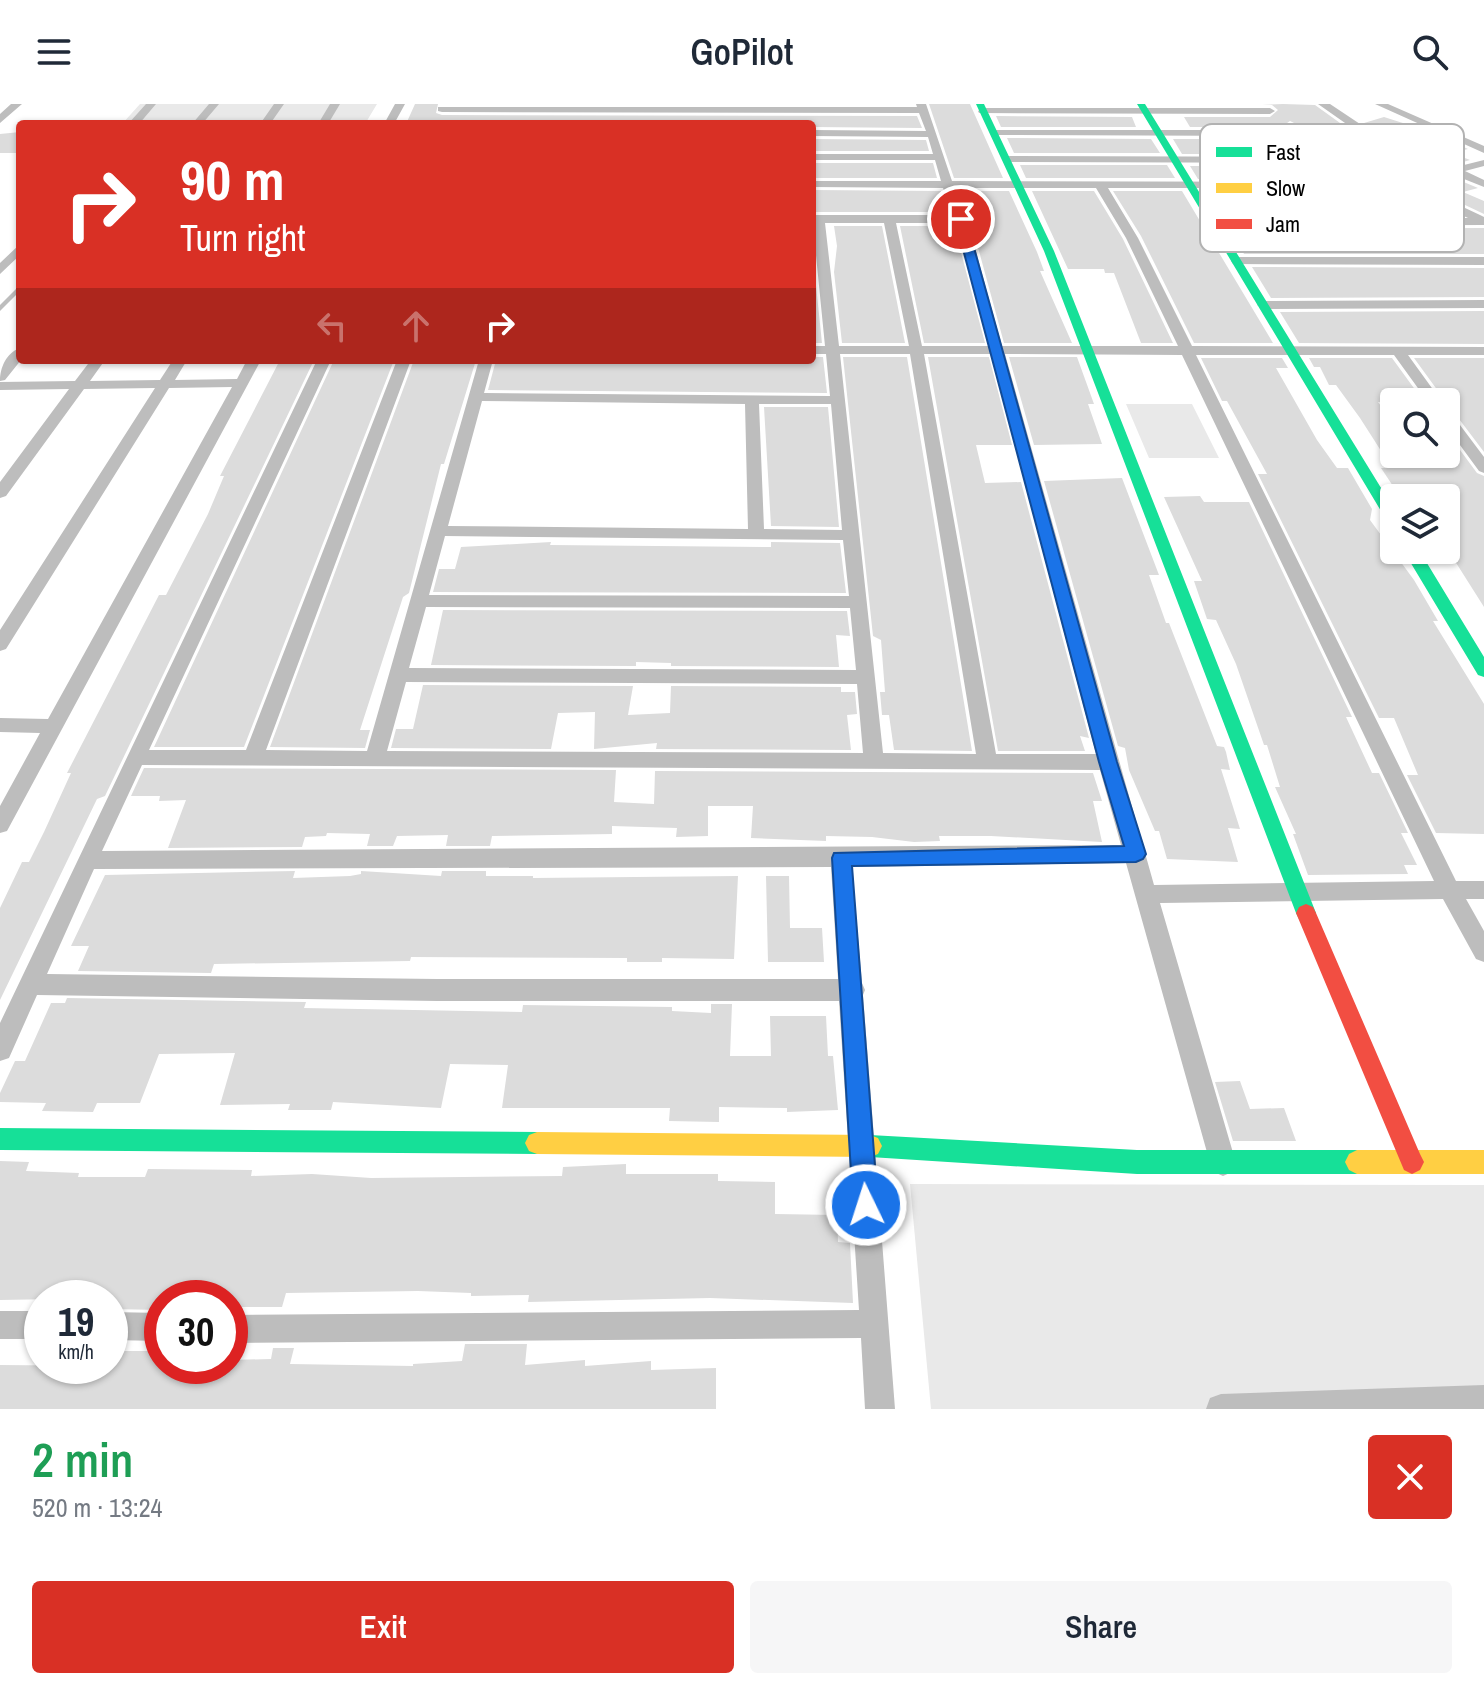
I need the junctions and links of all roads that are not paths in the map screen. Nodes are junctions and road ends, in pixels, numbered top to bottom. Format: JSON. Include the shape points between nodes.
{"nodes":[{"id":1,"x":17,"y":104,"type":"edge"},
{"id":2,"x":151,"y":104,"type":"edge"},
{"id":3,"x":214,"y":104,"type":"edge"},
{"id":4,"x":1323,"y":104,"type":"edge"},
{"id":5,"x":1380,"y":104,"type":"edge"},
{"id":6,"x":686,"y":107,"type":"edge"},
{"id":7,"x":922,"y":107,"type":"edge"},
{"id":8,"x":982,"y":107,"type":"edge"},
{"id":9,"x":1143,"y":107,"type":"edge"},
{"id":10,"x":1265,"y":108,"type":"edge"},
{"id":11,"x":442,"y":110,"type":"edge"},
{"id":12,"x":0,"y":120,"type":"edge"},
{"id":13,"x":137,"y":120,"type":"edge"},
{"id":14,"x":200,"y":120,"type":"edge"},
{"id":15,"x":1285,"y":124,"type":"edge"},
{"id":16,"x":1353,"y":124,"type":"edge"},
{"id":17,"x":1425,"y":124,"type":"edge"},
{"id":18,"x":816,"y":133,"type":"edge"},
{"id":19,"x":995,"y":133,"type":"junction"},
{"id":20,"x":931,"y":134,"type":"junction"},
{"id":21,"x":1158,"y":134,"type":"junction"},
{"id":22,"x":1200,"y":134,"type":"edge"},
{"id":23,"x":1464,"y":141,"type":"edge"},
{"id":24,"x":1484,"y":150,"type":"edge"},
{"id":25,"x":816,"y":157,"type":"edge"},
{"id":26,"x":939,"y":157,"type":"junction"},
{"id":27,"x":1008,"y":159,"type":"junction"},
{"id":28,"x":1173,"y":160,"type":"junction"},
{"id":29,"x":1200,"y":160,"type":"edge"},
{"id":30,"x":1484,"y":163,"type":"edge"},
{"id":31,"x":1464,"y":169,"type":"edge"},
{"id":32,"x":1464,"y":175,"type":"edge"},
{"id":33,"x":816,"y":184,"type":"edge"},
{"id":34,"x":1484,"y":184,"type":"edge"},
{"id":35,"x":945,"y":185,"type":"junction"},
{"id":36,"x":1021,"y":186,"type":"junction"},
{"id":37,"x":1101,"y":186,"type":"junction"},
{"id":38,"x":1189,"y":187,"type":"junction"},
{"id":39,"x":1200,"y":187,"type":"edge"},
{"id":40,"x":1200,"y":204,"type":"edge"},
{"id":41,"x":1464,"y":212,"type":"edge"},
{"id":42,"x":816,"y":219,"type":"edge"},
{"id":43,"x":889,"y":219,"type":"junction"},
{"id":44,"x":961,"y":219,"type":"junction"},
{"id":45,"x":1464,"y":221,"type":"edge"},
{"id":46,"x":1484,"y":221,"type":"edge"},
{"id":47,"x":16,"y":252,"type":"edge"},
{"id":48,"x":1231,"y":252,"type":"edge"},
{"id":49,"x":1237,"y":261,"type":"junction"},
{"id":50,"x":1484,"y":261,"type":"edge"},
{"id":51,"x":0,"y":270,"type":"edge"},
{"id":52,"x":16,"y":291,"type":"edge"},
{"id":53,"x":1484,"y":304,"type":"edge"},
{"id":54,"x":1264,"y":305,"type":"junction"},
{"id":55,"x":0,"y":309,"type":"edge"},
{"id":56,"x":916,"y":349,"type":"junction"},
{"id":57,"x":816,"y":350,"type":"edge"},
{"id":58,"x":832,"y":350,"type":"junction"},
{"id":59,"x":997,"y":351,"type":"junction"},
{"id":60,"x":1086,"y":351,"type":"junction"},
{"id":61,"x":1186,"y":351,"type":"junction"},
{"id":62,"x":1398,"y":351,"type":"junction"},
{"id":63,"x":1484,"y":351,"type":"edge"},
{"id":64,"x":1293,"y":352,"type":"junction"},
{"id":65,"x":16,"y":357,"type":"edge"},
{"id":66,"x":95,"y":364,"type":"edge"},
{"id":67,"x":178,"y":364,"type":"edge"},
{"id":68,"x":252,"y":364,"type":"edge"},
{"id":69,"x":322,"y":364,"type":"edge"},
{"id":70,"x":402,"y":364,"type":"edge"},
{"id":71,"x":485,"y":364,"type":"edge"},
{"id":72,"x":0,"y":377,"type":"edge"},
{"id":73,"x":166,"y":383,"type":"junction"},
{"id":74,"x":243,"y":383,"type":"junction"},
{"id":75,"x":82,"y":384,"type":"junction"},
{"id":76,"x":0,"y":386,"type":"edge"},
{"id":77,"x":1425,"y":388,"type":"edge"},
{"id":78,"x":475,"y":397,"type":"junction"},
{"id":79,"x":752,"y":399,"type":"junction"},
{"id":80,"x":838,"y":400,"type":"junction"},
{"id":81,"x":1460,"y":435,"type":"edge"},
{"id":82,"x":1484,"y":468,"type":"edge"},
{"id":83,"x":0,"y":493,"type":"edge"},
{"id":84,"x":1380,"y":498,"type":"edge"},
{"id":85,"x":437,"y":531,"type":"junction"},
{"id":86,"x":756,"y":534,"type":"junction"},
{"id":87,"x":852,"y":535,"type":"junction"},
{"id":88,"x":1419,"y":564,"type":"edge"},
{"id":89,"x":418,"y":601,"type":"junction"},
{"id":90,"x":857,"y":602,"type":"junction"},
{"id":91,"x":0,"y":645,"type":"edge"},
{"id":92,"x":1484,"y":671,"type":"edge"},
{"id":93,"x":398,"y":675,"type":"junction"},
{"id":94,"x":865,"y":677,"type":"junction"},
{"id":95,"x":0,"y":725,"type":"edge"},
{"id":96,"x":53,"y":726,"type":"junction"},
{"id":97,"x":135,"y":757,"type":"junction"},
{"id":98,"x":253,"y":757,"type":"junction"},
{"id":99,"x":375,"y":758,"type":"junction"},
{"id":100,"x":874,"y":760,"type":"junction"},
{"id":101,"x":987,"y":760,"type":"junction"},
{"id":102,"x":1108,"y":762,"type":"junction"},
{"id":103,"x":0,"y":825,"type":"edge"},
{"id":104,"x":1136,"y":854,"type":"junction"},
{"id":105,"x":841,"y":858,"type":"junction"},
{"id":106,"x":87,"y":860,"type":"junction"},
{"id":107,"x":1449,"y":889,"type":"junction"},
{"id":108,"x":1296,"y":890,"type":"junction"},
{"id":109,"x":1484,"y":890,"type":"edge"},
{"id":110,"x":1147,"y":894,"type":"junction"},
{"id":111,"x":1484,"y":952,"type":"edge"},
{"id":112,"x":30,"y":984,"type":"junction"},
{"id":113,"x":853,"y":990,"type":"junction"},
{"id":114,"x":0,"y":1050,"type":"edge"},
{"id":115,"x":0,"y":1139,"type":"edge"},
{"id":116,"x":862,"y":1145,"type":"junction"},
{"id":117,"x":1412,"y":1162,"type":"junction"},
{"id":118,"x":1484,"y":1162,"type":"edge"},
{"id":119,"x":1223,"y":1163,"type":"junction"},
{"id":120,"x":874,"y":1324,"type":"junction"},
{"id":121,"x":0,"y":1325,"type":"edge"},
{"id":122,"x":24,"y":1325,"type":"edge"},
{"id":123,"x":248,"y":1329,"type":"edge"},
{"id":124,"x":1484,"y":1400,"type":"edge"},
{"id":125,"x":880,"y":1409,"type":"edge"},
{"id":126,"x":1221,"y":1409,"type":"edge"}],
"edges":[{"from":1,"to":12,"type":"street"},
{"from":2,"to":13,"type":"street"},
{"from":3,"to":14,"type":"street"},
{"from":4,"to":16,"type":"street"},
{"from":5,"to":17,"type":"street"},
{"from":6,"to":7,"type":"street"},
{"from":6,"to":11,"type":"street"},
{"from":7,"to":20,"type":"street"},
{"from":8,"to":9,"type":"street"},
{"from":8,"to":19,"type":"street"},
{"from":9,"to":10,"type":"street"},
{"from":9,"to":21,"type":"street"},
{"from":10,"to":15,"type":"street"},
{"from":18,"to":20,"type":"street"},
{"from":19,"to":21,"type":"street"},
{"from":19,"to":27,"type":"street"},
{"from":20,"to":26,"type":"street"},
{"from":21,"to":22,"type":"street"},
{"from":21,"to":28,"type":"street"},
{"from":23,"to":24,"type":"street"},
{"from":25,"to":26,"type":"street"},
{"from":26,"to":35,"type":"street"},
{"from":27,"to":28,"type":"street"},
{"from":27,"to":36,"type":"street"},
{"from":28,"to":29,"type":"street"},
{"from":28,"to":38,"type":"street"},
{"from":30,"to":31,"type":"street"},
{"from":32,"to":34,"type":"street"},
{"from":33,"to":35,"type":"street"},
{"from":35,"to":36,"type":"street"},
{"from":35,"to":44,"type":"street"},
{"from":36,"to":37,"type":"street"},
{"from":36,"to":60,"type":"street"},
{"from":37,"to":38,"type":"street"},
{"from":37,"to":61,"type":"street"},
{"from":38,"to":39,"type":"street"},
{"from":38,"to":40,"type":"street"},
{"from":41,"to":46,"type":"street"},
{"from":42,"to":43,"type":"street"},
{"from":42,"to":58,"type":"street"},
{"from":43,"to":44,"type":"street"},
{"from":43,"to":56,"type":"street"},
{"from":44,"to":59,"type":"street"},
{"from":45,"to":46,"type":"street"},
{"from":47,"to":51,"type":"street"},
{"from":48,"to":49,"type":"street"},
{"from":49,"to":50,"type":"street"},
{"from":49,"to":54,"type":"street"},
{"from":52,"to":55,"type":"lane"},
{"from":53,"to":54,"type":"street"},
{"from":54,"to":64,"type":"street"},
{"from":56,"to":58,"type":"street"},
{"from":56,"to":59,"type":"street"},
{"from":56,"to":101,"type":"street"},
{"from":57,"to":58,"type":"street"},
{"from":58,"to":80,"type":"street"},
{"from":59,"to":60,"type":"street"},
{"from":59,"to":102,"type":"street"},
{"from":60,"to":61,"type":"street"},
{"from":60,"to":108,"type":"street"},
{"from":61,"to":64,"type":"street"},
{"from":61,"to":107,"type":"street"},
{"from":62,"to":63,"type":"street"},
{"from":62,"to":64,"type":"street"},
{"from":62,"to":77,"type":"street"},
{"from":64,"to":84,"type":"street"},
{"from":65,"to":72,"type":"street"},
{"from":66,"to":75,"type":"street"},
{"from":67,"to":73,"type":"street"},
{"from":68,"to":74,"type":"street"},
{"from":69,"to":97,"type":"street"},
{"from":70,"to":98,"type":"street"},
{"from":71,"to":78,"type":"street"},
{"from":73,"to":74,"type":"street"},
{"from":73,"to":75,"type":"street"},
{"from":73,"to":91,"type":"street"},
{"from":74,"to":96,"type":"street"},
{"from":75,"to":76,"type":"street"},
{"from":75,"to":83,"type":"street"},
{"from":78,"to":79,"type":"street"},
{"from":78,"to":85,"type":"street"},
{"from":79,"to":80,"type":"street"},
{"from":79,"to":86,"type":"street"},
{"from":80,"to":87,"type":"street"},
{"from":81,"to":82,"type":"street"},
{"from":85,"to":86,"type":"street"},
{"from":85,"to":89,"type":"street"},
{"from":86,"to":87,"type":"street"},
{"from":87,"to":90,"type":"street"},
{"from":88,"to":92,"type":"street"},
{"from":89,"to":90,"type":"street"},
{"from":89,"to":93,"type":"street"},
{"from":90,"to":94,"type":"street"},
{"from":93,"to":94,"type":"street"},
{"from":93,"to":99,"type":"street"},
{"from":94,"to":100,"type":"street"},
{"from":95,"to":96,"type":"street"},
{"from":96,"to":103,"type":"street"},
{"from":97,"to":98,"type":"street"},
{"from":97,"to":106,"type":"street"},
{"from":98,"to":99,"type":"street"},
{"from":99,"to":100,"type":"street"},
{"from":100,"to":101,"type":"street"},
{"from":101,"to":102,"type":"street"},
{"from":102,"to":104,"type":"street"},
{"from":104,"to":105,"type":"street"},
{"from":104,"to":110,"type":"street"},
{"from":105,"to":106,"type":"street"},
{"from":105,"to":113,"type":"street"},
{"from":106,"to":112,"type":"street"},
{"from":107,"to":108,"type":"street"},
{"from":107,"to":109,"type":"street"},
{"from":107,"to":111,"type":"street"},
{"from":108,"to":110,"type":"street"},
{"from":108,"to":117,"type":"street"},
{"from":110,"to":119,"type":"street"},
{"from":112,"to":113,"type":"street"},
{"from":112,"to":114,"type":"street"},
{"from":113,"to":116,"type":"street"},
{"from":115,"to":116,"type":"street"},
{"from":116,"to":119,"type":"street"},
{"from":116,"to":120,"type":"street"},
{"from":117,"to":118,"type":"street"},
{"from":117,"to":119,"type":"street"},
{"from":120,"to":123,"type":"street"},
{"from":120,"to":125,"type":"street"},
{"from":121,"to":122,"type":"street"},
{"from":124,"to":126,"type":"street"}]}
